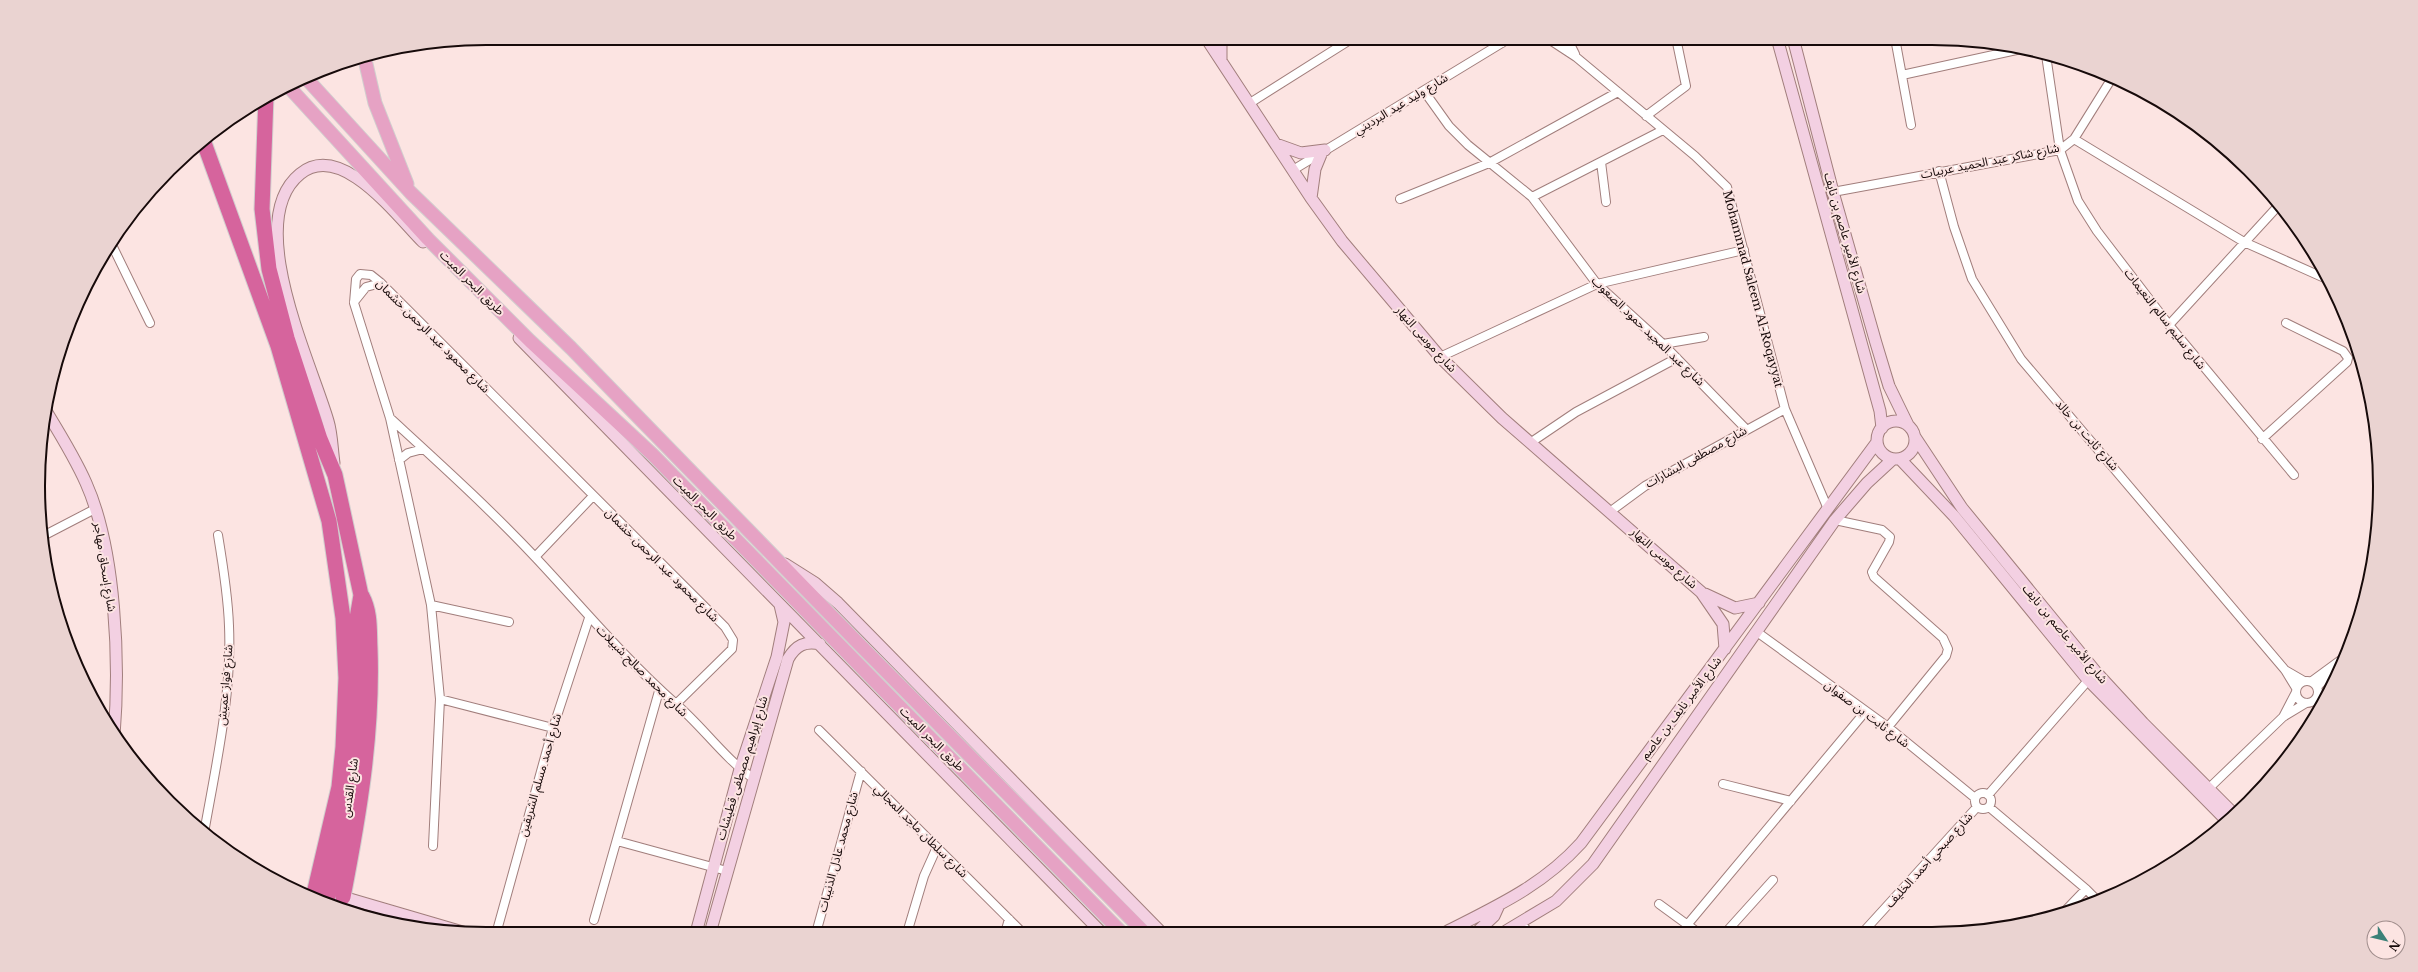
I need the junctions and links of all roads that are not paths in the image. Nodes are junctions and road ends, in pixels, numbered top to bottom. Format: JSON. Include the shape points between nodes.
{"nodes":[{"id":1,"x":1211,"y":45,"type":"edge"},
{"id":2,"x":1221,"y":45,"type":"edge"},
{"id":3,"x":1342,"y":45,"type":"edge"},
{"id":4,"x":1499,"y":45,"type":"edge"},
{"id":5,"x":1557,"y":45,"type":"edge"},
{"id":6,"x":1570,"y":45,"type":"edge"},
{"id":7,"x":1677,"y":45,"type":"edge"},
{"id":8,"x":1779,"y":45,"type":"edge"},
{"id":9,"x":1795,"y":45,"type":"edge"},
{"id":10,"x":1896,"y":45,"type":"edge"},
{"id":11,"x":2009,"y":52,"type":"edge"},
{"id":12,"x":1576,"y":57,"type":"junction"},
{"id":13,"x":1221,"y":60,"type":"junction"},
{"id":14,"x":2047,"y":60,"type":"edge"},
{"id":15,"x":365,"y":62,"type":"edge"},
{"id":16,"x":1902,"y":75,"type":"junction"},
{"id":17,"x":310,"y":82,"type":"edge"},
{"id":18,"x":2109,"y":82,"type":"edge"},
{"id":19,"x":293,"y":89,"type":"edge"},
{"id":20,"x":291,"y":90,"type":"edge"},
{"id":21,"x":319,"y":91,"type":"junction"},
{"id":22,"x":1424,"y":91,"type":"junction"},
{"id":23,"x":1618,"y":92,"type":"junction"},
{"id":24,"x":1250,"y":103,"type":"junction"},
{"id":25,"x":266,"y":104,"type":"edge"},
{"id":26,"x":1646,"y":116,"type":"junction"},
{"id":27,"x":1911,"y":125,"type":"dead end"},
{"id":28,"x":1663,"y":130,"type":"junction"},
{"id":29,"x":2074,"y":139,"type":"junction"},
{"id":30,"x":1276,"y":144,"type":"junction"},
{"id":31,"x":205,"y":146,"type":"edge"},
{"id":32,"x":2060,"y":150,"type":"junction"},
{"id":33,"x":1323,"y":151,"type":"junction"},
{"id":34,"x":1601,"y":162,"type":"junction"},
{"id":35,"x":1488,"y":163,"type":"junction"},
{"id":36,"x":1293,"y":170,"type":"junction"},
{"id":37,"x":1939,"y":171,"type":"junction"},
{"id":38,"x":1833,"y":192,"type":"junction"},
{"id":39,"x":410,"y":193,"type":"junction"},
{"id":40,"x":1532,"y":197,"type":"junction"},
{"id":41,"x":1311,"y":198,"type":"junction"},
{"id":42,"x":1400,"y":199,"type":"dead end"},
{"id":43,"x":1606,"y":202,"type":"dead end"},
{"id":44,"x":2275,"y":209,"type":"edge"},
{"id":45,"x":2244,"y":242,"type":"junction"},
{"id":46,"x":114,"y":249,"type":"edge"},
{"id":47,"x":1744,"y":250,"type":"junction"},
{"id":48,"x":2319,"y":276,"type":"edge"},
{"id":49,"x":381,"y":283,"type":"junction"},
{"id":50,"x":1597,"y":284,"type":"junction"},
{"id":51,"x":354,"y":302,"type":"junction"},
{"id":52,"x":150,"y":323,"type":"dead end"},
{"id":53,"x":2286,"y":323,"type":"dead end"},
{"id":54,"x":2169,"y":325,"type":"junction"},
{"id":55,"x":1704,"y":337,"type":"dead end"},
{"id":56,"x":1663,"y":344,"type":"junction"},
{"id":57,"x":1440,"y":357,"type":"junction"},
{"id":58,"x":1677,"y":358,"type":"junction"},
{"id":59,"x":1785,"y":410,"type":"junction"},
{"id":60,"x":50,"y":418,"type":"edge"},
{"id":61,"x":390,"y":418,"type":"junction"},
{"id":62,"x":1904,"y":424,"type":"junction"},
{"id":63,"x":1882,"y":428,"type":"junction"},
{"id":64,"x":1746,"y":430,"type":"junction"},
{"id":65,"x":1915,"y":437,"type":"junction"},
{"id":66,"x":2262,"y":439,"type":"junction"},
{"id":67,"x":1877,"y":442,"type":"junction"},
{"id":68,"x":1530,"y":443,"type":"junction"},
{"id":69,"x":423,"y":449,"type":"junction"},
{"id":70,"x":1897,"y":459,"type":"junction"},
{"id":71,"x":399,"y":460,"type":"junction"},
{"id":72,"x":335,"y":475,"type":"junction"},
{"id":73,"x":2294,"y":475,"type":"dead end"},
{"id":74,"x":592,"y":496,"type":"junction"},
{"id":75,"x":95,"y":509,"type":"junction"},
{"id":76,"x":1828,"y":509,"type":"junction"},
{"id":77,"x":1611,"y":511,"type":"junction"},
{"id":78,"x":1834,"y":520,"type":"junction"},
{"id":79,"x":48,"y":533,"type":"edge"},
{"id":80,"x":218,"y":535,"type":"dead end"},
{"id":81,"x":535,"y":557,"type":"junction"},
{"id":82,"x":777,"y":560,"type":"junction"},
{"id":83,"x":1701,"y":592,"type":"junction"},
{"id":84,"x":361,"y":595,"type":"junction"},
{"id":85,"x":779,"y":603,"type":"junction"},
{"id":86,"x":1759,"y":603,"type":"junction"},
{"id":87,"x":432,"y":604,"type":"junction"},
{"id":88,"x":588,"y":618,"type":"junction"},
{"id":89,"x":509,"y":622,"type":"dead end"},
{"id":90,"x":1757,"y":632,"type":"junction"},
{"id":91,"x":820,"y":644,"type":"junction"},
{"id":92,"x":1726,"y":649,"type":"junction"},
{"id":93,"x":2334,"y":666,"type":"edge"},
{"id":94,"x":2285,"y":670,"type":"junction"},
{"id":95,"x":2092,"y":676,"type":"junction"},
{"id":96,"x":2314,"y":689,"type":"edge"},
{"id":97,"x":659,"y":690,"type":"junction"},
{"id":98,"x":2296,"y":690,"type":"junction"},
{"id":99,"x":440,"y":699,"type":"junction"},
{"id":100,"x":2308,"y":702,"type":"junction"},
{"id":101,"x":676,"y":704,"type":"junction"},
{"id":102,"x":2314,"y":706,"type":"edge"},
{"id":103,"x":1865,"y":712,"type":"junction"},
{"id":104,"x":2283,"y":717,"type":"junction"},
{"id":105,"x":115,"y":724,"type":"edge"},
{"id":106,"x":1888,"y":727,"type":"junction"},
{"id":107,"x":552,"y":728,"type":"junction"},
{"id":108,"x":819,"y":730,"type":"dead end"},
{"id":109,"x":740,"y":769,"type":"junction"},
{"id":110,"x":861,"y":771,"type":"junction"},
{"id":111,"x":754,"y":779,"type":"junction"},
{"id":112,"x":1723,"y":784,"type":"dead end"},
{"id":113,"x":2205,"y":792,"type":"junction"},
{"id":114,"x":1988,"y":795,"type":"junction"},
{"id":115,"x":1975,"y":798,"type":"junction"},
{"id":116,"x":1791,"y":801,"type":"junction"},
{"id":117,"x":1989,"y":806,"type":"junction"},
{"id":118,"x":1977,"y":807,"type":"junction"},
{"id":119,"x":2230,"y":812,"type":"edge"},
{"id":120,"x":2224,"y":817,"type":"edge"},
{"id":121,"x":205,"y":826,"type":"edge"},
{"id":122,"x":617,"y":841,"type":"junction"},
{"id":123,"x":433,"y":846,"type":"dead end"},
{"id":124,"x":936,"y":847,"type":"junction"},
{"id":125,"x":712,"y":867,"type":"junction"},
{"id":126,"x":727,"y":871,"type":"junction"},
{"id":127,"x":1773,"y":880,"type":"dead end"},
{"id":128,"x":2086,"y":889,"type":"junction"},
{"id":129,"x":314,"y":892,"type":"edge"},
{"id":130,"x":2093,"y":896,"type":"edge"},
{"id":131,"x":327,"y":897,"type":"edge"},
{"id":132,"x":341,"y":903,"type":"edge"},
{"id":133,"x":1660,"y":904,"type":"dead end"},
{"id":134,"x":1499,"y":905,"type":"junction"},
{"id":135,"x":2071,"y":905,"type":"edge"},
{"id":136,"x":376,"y":913,"type":"edge"},
{"id":137,"x":1009,"y":919,"type":"junction"},
{"id":138,"x":408,"y":920,"type":"edge"},
{"id":139,"x":594,"y":920,"type":"dead end"},
{"id":140,"x":498,"y":927,"type":"edge"},
{"id":141,"x":698,"y":927,"type":"edge"},
{"id":142,"x":712,"y":927,"type":"edge"},
{"id":143,"x":818,"y":927,"type":"edge"},
{"id":144,"x":909,"y":927,"type":"edge"},
{"id":145,"x":1007,"y":927,"type":"edge"},
{"id":146,"x":1017,"y":927,"type":"edge"},
{"id":147,"x":1096,"y":927,"type":"edge"},
{"id":148,"x":1116,"y":927,"type":"edge"},
{"id":149,"x":1139,"y":927,"type":"edge"},
{"id":150,"x":1156,"y":927,"type":"edge"},
{"id":151,"x":1456,"y":927,"type":"edge"},
{"id":152,"x":1483,"y":927,"type":"edge"},
{"id":153,"x":1525,"y":927,"type":"edge"},
{"id":154,"x":1684,"y":927,"type":"edge"},
{"id":155,"x":1686,"y":927,"type":"edge"},
{"id":156,"x":1731,"y":927,"type":"edge"},
{"id":157,"x":1868,"y":927,"type":"edge"}],
"edges":[{"from":1,"to":13,"type":"street","name":"شارع موسى النهار"},
{"from":2,"to":13,"type":"street"},
{"from":3,"to":24,"type":"street"},
{"from":4,"to":22,"type":"street","name":"شارع وليد عيد البرديني"},
{"from":5,"to":12,"type":"street","name":"Mohammad Saleem Al-Roqayyat"},
{"from":6,"to":12,"type":"street","name":"Mohammad Saleem Al-Roqayyat"},
{"from":7,"to":26,"type":"street","via":[[1686,86]]},
{"from":8,"to":63,"type":"street","name":"شارع الأمير عاصم بن نايف","via":[[1880,411]]},
{"from":9,"to":38,"type":"street","name":"شارع الأمير عاصم بن نايف"},
{"from":10,"to":16,"type":"street"},
{"from":11,"to":16,"type":"street"},
{"from":12,"to":23,"type":"street","name":"Mohammad Saleem Al-Roqayyat"},
{"from":13,"to":24,"type":"street","name":"شارع موسى النهار"},
{"from":14,"to":32,"type":"street","name":"شارع سليم سالم النعيمات"},
{"from":15,"to":39,"type":"main road","via":[[375,103]]},
{"from":16,"to":27,"type":"street"},
{"from":17,"to":21,"type":"main road"},
{"from":18,"to":29,"type":"street","name":"شارع شاكر عبد الحميد عربيات"},
{"from":19,"to":21,"type":"main road"},
{"from":20,"to":148,"type":"main road","name":"طريق البحر الميت","via":[[434,245],[530,341],[658,461]]},
{"from":21,"to":39,"type":"main road"},
{"from":22,"to":33,"type":"street","name":"شارع وليد عيد البرديني"},
{"from":22,"to":35,"type":"street","name":"شارع عبد المجيد حمود الصعوب","via":[[1449,126]]},
{"from":23,"to":26,"type":"street","name":"Mohammad Saleem Al-Roqayyat"},
{"from":23,"to":35,"type":"street"},
{"from":24,"to":30,"type":"street","name":"شارع موسى النهار"},
{"from":25,"to":72,"type":"highway","via":[[262,209],[269,269],[287,338],[320,440]]},
{"from":26,"to":28,"type":"street","name":"Mohammad Saleem Al-Roqayyat"},
{"from":28,"to":34,"type":"street"},
{"from":28,"to":47,"type":"street","name":"Mohammad Saleem Al-Roqayyat","via":[[1728,187]]},
{"from":29,"to":32,"type":"street","name":"شارع شاكر عبد الحميد عربيات"},
{"from":29,"to":45,"type":"street"},
{"from":30,"to":33,"type":"street","via":[[1301,153]]},
{"from":30,"to":36,"type":"street","name":"شارع موسى النهار"},
{"from":31,"to":129,"type":"highway","name":"شارع القدس","via":[[278,346],[329,520],[343,618],[346,678],[339,788]]},
{"from":32,"to":37,"type":"street","name":"شارع شاكر عبد الحميد عربيات"},
{"from":32,"to":54,"type":"street","name":"شارع سليم سالم النعيمات","via":[[2082,207],[2097,231]]},
{"from":33,"to":36,"type":"street","name":"شارع وليد عيد البرديني"},
{"from":33,"to":41,"type":"street","via":[[1315,169]]},
{"from":34,"to":40,"type":"street"},
{"from":34,"to":43,"type":"street"},
{"from":35,"to":40,"type":"street","name":"شارع عبد المجيد حمود الصعوب"},
{"from":35,"to":42,"type":"street"},
{"from":36,"to":41,"type":"street","name":"شارع موسى النهار"},
{"from":37,"to":38,"type":"street","name":"شارع شاكر عبد الحميد عربيات"},
{"from":37,"to":94,"type":"street","name":"شارع ثابت بن خالد","via":[[1954,227],[1972,279],[2021,359]]},
{"from":38,"to":62,"type":"street","name":"شارع الأمير عاصم بن نايف","via":[[1889,386]]},
{"from":39,"to":82,"type":"main road","via":[[571,348]]},
{"from":40,"to":50,"type":"street","name":"شارع عبد المجيد حمود الصعوب"},
{"from":41,"to":57,"type":"street","name":"شارع موسى النهار","via":[[1342,241]]},
{"from":44,"to":45,"type":"street"},
{"from":45,"to":48,"type":"street"},
{"from":45,"to":54,"type":"street"},
{"from":46,"to":52,"type":"street"},
{"from":47,"to":50,"type":"street"},
{"from":47,"to":59,"type":"street","name":"Mohammad Saleem Al-Roqayyat"},
{"from":49,"to":51,"type":"street","via":[[366,287]]},
{"from":49,"to":51,"type":"street","name":"شارع محمود عبد الرحمن خشمان","via":[[371,275],[360,274],[356,279]]},
{"from":49,"to":74,"type":"street","name":"شارع محمود عبد الرحمن خشمان"},
{"from":50,"to":56,"type":"street","name":"شارع عبد المجيد حمود الصعوب"},
{"from":50,"to":57,"type":"street"},
{"from":51,"to":61,"type":"street","name":"شارع محمود عبد الرحمن خشمان"},
{"from":53,"to":66,"type":"street","via":[[2343,351],[2348,358],[2347,362]]},
{"from":54,"to":66,"type":"street","name":"شارع سليم سالم النعيمات"},
{"from":55,"to":56,"type":"street"},
{"from":56,"to":58,"type":"street","name":"شارع عبد المجيد حمود الصعوب"},
{"from":57,"to":68,"type":"street","name":"شارع موسى النهار"},
{"from":58,"to":64,"type":"street","name":"شارع عبد المجيد حمود الصعوب"},
{"from":58,"to":68,"type":"street","via":[[1576,412]]},
{"from":59,"to":64,"type":"street","name":"شارع مصطفى البشارات"},
{"from":59,"to":76,"type":"street","name":"Mohammad Saleem Al-Roqayyat"},
{"from":60,"to":75,"type":"street","name":"شارع إسحاق مهاجر","via":[[86,483]]},
{"from":61,"to":69,"type":"street","name":"شارع محمد صالح شبيلات"},
{"from":61,"to":71,"type":"street","name":"شارع محمود عبد الرحمن خشمان"},
{"from":62,"to":63,"type":"street","via":[[1889,423]]},
{"from":62,"to":65,"type":"street"},
{"from":63,"to":67,"type":"street"},
{"from":64,"to":77,"type":"street","name":"شارع مصطفى البشارات","via":[[1645,486]]},
{"from":65,"to":70,"type":"street","via":[[1913,449],[1908,455]]},
{"from":65,"to":95,"type":"street","name":"شارع الأمير عاصم بن نايف","via":[[1954,497]]},
{"from":66,"to":73,"type":"street","name":"شارع سليم سالم النعيمات"},
{"from":67,"to":70,"type":"street","via":[[1882,453]]},
{"from":67,"to":76,"type":"street","name":"شارع الأمير نايف بن عاصم"},
{"from":68,"to":77,"type":"street","name":"شارع موسى النهار"},
{"from":69,"to":71,"type":"street"},
{"from":69,"to":81,"type":"street","name":"شارع محمد صالح شبيلات"},
{"from":70,"to":78,"type":"street","name":"شارع الأمير نايف بن عاصم","via":[[1867,482]]},
{"from":70,"to":95,"type":"street","name":"شارع الأمير عاصم بن نايف","via":[[1954,516]]},
{"from":71,"to":87,"type":"street","name":"شارع محمود عبد الرحمن خشمان"},
{"from":72,"to":84,"type":"highway"},
{"from":72,"to":85,"type":"street","name":"طريق البحر الميت","via":[[329,422],[288,302],[276,230],[282,200],[296,177],[306,170],[333,165],[347,170],[360,179]]},
{"from":74,"to":81,"type":"street"},
{"from":74,"to":101,"type":"street","name":"شارع محمود عبد الرحمن خشمان","via":[[725,627],[733,640],[732,649],[723,660]]},
{"from":75,"to":79,"type":"street"},
{"from":75,"to":105,"type":"street","name":"شارع إسحاق مهاجر","via":[[111,595],[116,645]]},
{"from":76,"to":86,"type":"street","name":"شارع الأمير نايف بن عاصم"},
{"from":77,"to":83,"type":"street","name":"شارع موسى النهار"},
{"from":78,"to":90,"type":"street","name":"شارع الأمير نايف بن عاصم"},
{"from":78,"to":106,"type":"street","via":[[1882,530],[1890,537],[1872,572],[1874,577],[1947,644],[1946,656]]},
{"from":80,"to":121,"type":"street","name":"شارع فواز عميش","via":[[226,581],[229,662],[220,743]]},
{"from":81,"to":88,"type":"street","name":"شارع محمد صالح شبيلات"},
{"from":82,"to":149,"type":"main road"},
{"from":82,"to":150,"type":"street","via":[[815,583],[838,603]]},
{"from":83,"to":86,"type":"street","name":"شارع موسى النهار","via":[[1735,608]]},
{"from":83,"to":92,"type":"street","name":"شارع موسى النهار","via":[[1723,624]]},
{"from":84,"to":131,"type":"highway","name":"شارع القدس","via":[[357,618],[360,670],[351,788]]},
{"from":84,"to":132,"type":"highway","via":[[368,608],[369,734],[359,815]]},
{"from":85,"to":91,"type":"street","name":"طريق البحر الميت"},
{"from":85,"to":109,"type":"street","name":"شارع إبراهيم مصطفى قطيشات","via":[[784,622],[782,638]]},
{"from":86,"to":92,"type":"street","name":"شارع الأمير نايف بن عاصم"},
{"from":87,"to":89,"type":"street"},
{"from":87,"to":99,"type":"street","name":"شارع محمود عبد الرحمن خشمان"},
{"from":88,"to":97,"type":"street","name":"شارع محمد صالح شبيلات"},
{"from":88,"to":107,"type":"street","name":"شارع أحمد مسلم الشريقين"},
{"from":90,"to":103,"type":"street","name":"شارع ثابت بن صفوان"},
{"from":90,"to":153,"type":"street","name":"شارع الأمير نايف بن عاصم","via":[[1593,864]]},
{"from":91,"to":111,"type":"street","name":"شارع إبراهيم مصطفى قطيشات","via":[[801,644],[793,650],[788,659]]},
{"from":91,"to":147,"type":"street","name":"طريق البحر الميت"},
{"from":92,"to":134,"type":"street","name":"شارع الأمير نايف بن عاصم","via":[[1576,848],[1538,882]]},
{"from":93,"to":96,"type":"street"},
{"from":94,"to":96,"type":"street","name":"شارع ثابت بن خالد"},
{"from":94,"to":98,"type":"street","name":"شارع ثابت بن خالد"},
{"from":95,"to":113,"type":"street","name":"شارع الأمير عاصم بن نايف"},
{"from":95,"to":114,"type":"street"},
{"from":96,"to":98,"type":"street"},
{"from":96,"to":100,"type":"street"},
{"from":97,"to":101,"type":"street","name":"شارع محمد صالح شبيلات"},
{"from":97,"to":122,"type":"street"},
{"from":98,"to":100,"type":"street","name":"شارع ثابت بن خالد","via":[[2299,699]]},
{"from":98,"to":104,"type":"street"},
{"from":99,"to":107,"type":"street"},
{"from":99,"to":123,"type":"street","name":"شارع محمود عبد الرحمن خشمان"},
{"from":100,"to":102,"type":"street","name":"شارع ثابت بن خالد"},
{"from":100,"to":104,"type":"street"},
{"from":101,"to":109,"type":"street","name":"شارع محمد صالح شبيلات"},
{"from":103,"to":106,"type":"street","name":"شارع ثابت بن صفوان"},
{"from":103,"to":116,"type":"street"},
{"from":104,"to":113,"type":"street"},
{"from":106,"to":115,"type":"street","name":"شارع ثابت بن صفوان"},
{"from":107,"to":140,"type":"street","name":"شارع أحمد مسلم الشريقين"},
{"from":108,"to":110,"type":"street","name":"شارع سلطان ماجد المجالي"},
{"from":109,"to":111,"type":"street","name":"شارع محمد صالح شبيلات"},
{"from":109,"to":125,"type":"street","name":"شارع إبراهيم مصطفى قطيشات"},
{"from":110,"to":124,"type":"street","name":"شارع سلطان ماجد المجالي"},
{"from":110,"to":143,"type":"street","name":"شارع محمد عادل الذنيبات"},
{"from":111,"to":126,"type":"street","name":"شارع إبراهيم مصطفى قطيشات"},
{"from":112,"to":116,"type":"street"},
{"from":113,"to":119,"type":"street","name":"شارع الأمير عاصم بن نايف"},
{"from":113,"to":120,"type":"street","name":"شارع الأمير عاصم بن نايف"},
{"from":114,"to":115,"type":"street","via":[[1979,793]]},
{"from":114,"to":117,"type":"street","via":[[1991,801]]},
{"from":115,"to":118,"type":"street"},
{"from":116,"to":155,"type":"street"},
{"from":117,"to":118,"type":"street","via":[[1983,809]]},
{"from":117,"to":128,"type":"street"},
{"from":118,"to":157,"type":"street","name":"شارع صبحي أحمد الخليف"},
{"from":122,"to":125,"type":"street"},
{"from":122,"to":139,"type":"street"},
{"from":124,"to":137,"type":"street","name":"شارع سلطان ماجد المجالي"},
{"from":124,"to":144,"type":"street","via":[[924,876]]},
{"from":125,"to":126,"type":"street"},
{"from":125,"to":141,"type":"street","name":"شارع إبراهيم مصطفى قطيشات"},
{"from":126,"to":142,"type":"street","name":"شارع إبراهيم مصطفى قطيشات"},
{"from":127,"to":156,"type":"street"},
{"from":128,"to":130,"type":"street"},
{"from":128,"to":135,"type":"street"},
{"from":133,"to":154,"type":"street"},
{"from":134,"to":151,"type":"street","name":"شارع الأمير نايف بن عاصم"},
{"from":134,"to":152,"type":"street","via":[[1494,916]]},
{"from":136,"to":138,"type":"street"},
{"from":137,"to":145,"type":"street"},
{"from":137,"to":146,"type":"street","name":"شارع سلطان ماجد المجالي"}]}
